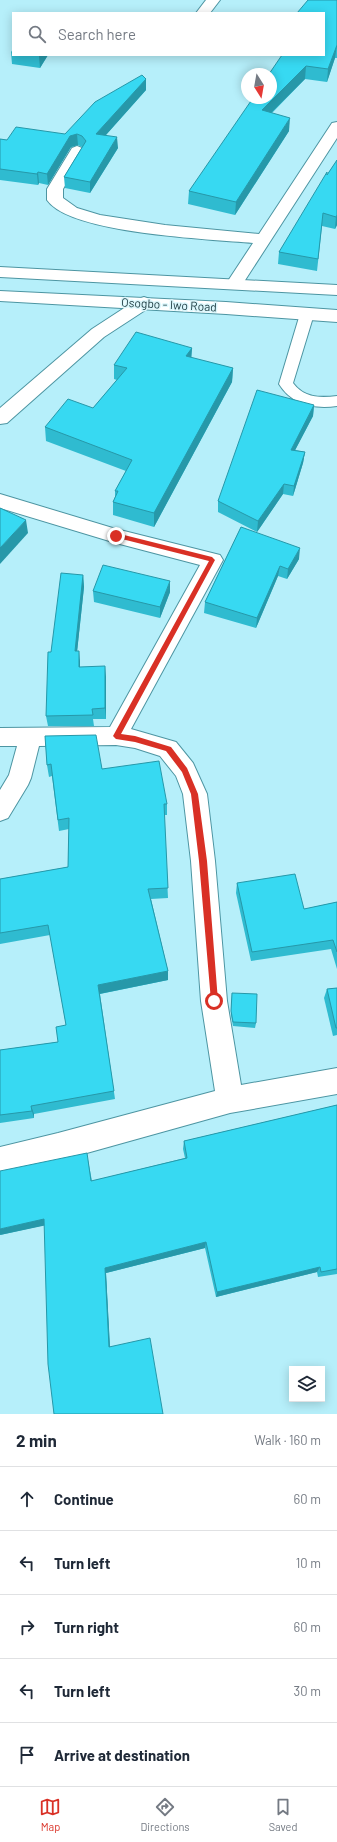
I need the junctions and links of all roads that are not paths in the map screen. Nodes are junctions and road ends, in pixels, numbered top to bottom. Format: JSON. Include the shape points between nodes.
{"nodes":[{"id":1,"x":213,"y":0,"type":"edge"},
{"id":2,"x":204,"y":12,"type":"edge"},
{"id":3,"x":337,"y":126,"type":"edge"},
{"id":4,"x":77,"y":151,"type":"dead end"},
{"id":5,"x":264,"y":239,"type":"junction"},
{"id":6,"x":0,"y":272,"type":"edge"},
{"id":7,"x":234,"y":284,"type":"junction"},
{"id":8,"x":337,"y":290,"type":"edge"},
{"id":9,"x":0,"y":296,"type":"edge"},
{"id":10,"x":144,"y":304,"type":"junction"},
{"id":11,"x":307,"y":314,"type":"junction"},
{"id":12,"x":337,"y":316,"type":"edge"},
{"id":13,"x":337,"y":401,"type":"edge"},
{"id":14,"x":0,"y":418,"type":"edge"},
{"id":15,"x":0,"y":501,"type":"edge"},
{"id":16,"x":116,"y":736,"type":"junction"},
{"id":17,"x":0,"y":737,"type":"edge"},
{"id":18,"x":30,"y":738,"type":"junction"},
{"id":19,"x":0,"y":811,"type":"edge"},
{"id":20,"x":337,"y":1081,"type":"edge"},
{"id":21,"x":230,"y":1100,"type":"junction"},
{"id":22,"x":0,"y":1161,"type":"edge"}],
"edges":[{"from":1,"to":2,"type":"street"},
{"from":3,"to":5,"type":"street"},
{"from":4,"to":5,"type":"street","via":[[55,189],[56,200],[71,210],[98,220],[150,228]]},
{"from":5,"to":7,"type":"street"},
{"from":6,"to":7,"type":"street","name":"Osogbo - Iwo Road"},
{"from":7,"to":8,"type":"street","name":"Osogbo - Iwo Road"},
{"from":9,"to":10,"type":"street","name":"Osogbo - Iwo Road"},
{"from":10,"to":11,"type":"street","name":"Osogbo - Iwo Road"},
{"from":10,"to":14,"type":"street","via":[[98,333]]},
{"from":11,"to":12,"type":"street","name":"Osogbo - Iwo Road"},
{"from":11,"to":13,"type":"lane","via":[[286,384],[292,394],[306,401]]},
{"from":15,"to":16,"type":"street","via":[[116,536],[212,560]]},
{"from":16,"to":18,"type":"street"},
{"from":16,"to":21,"type":"street","via":[[168,749],[185,770],[195,794],[214,1001]]},
{"from":17,"to":18,"type":"street"},
{"from":18,"to":19,"type":"street","via":[[20,778]]},
{"from":20,"to":21,"type":"street"},
{"from":21,"to":22,"type":"street"}]}
